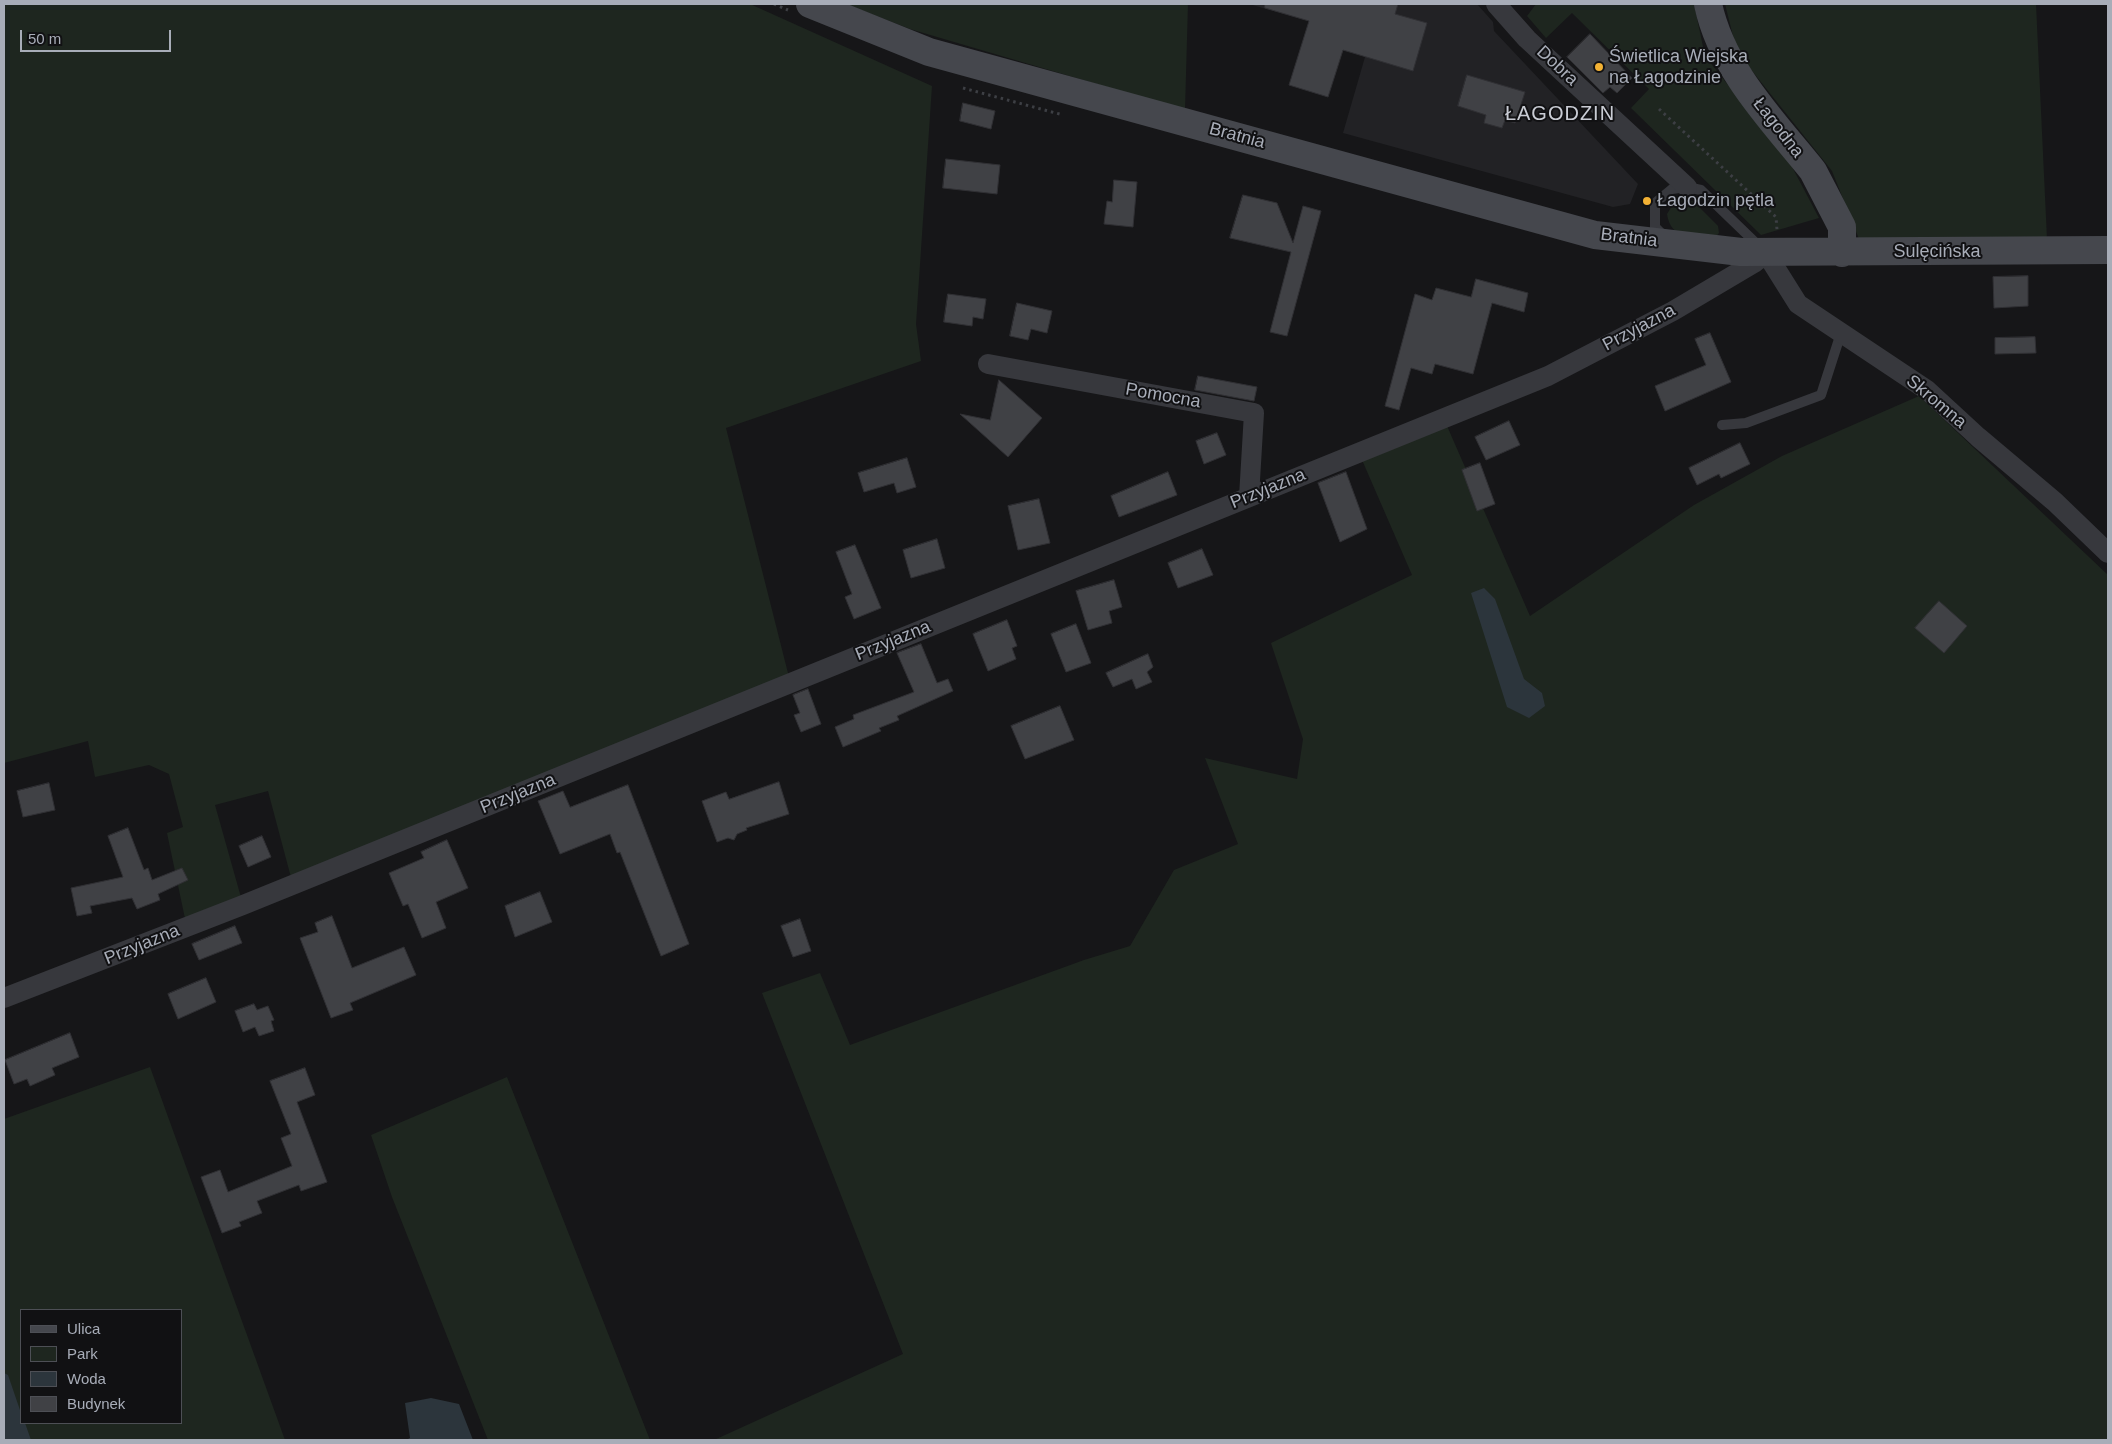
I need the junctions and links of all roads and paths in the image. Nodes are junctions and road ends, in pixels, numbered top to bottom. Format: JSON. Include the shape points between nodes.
{"nodes":[{"id":1,"x":810,"y":4,"type":"edge"},
{"id":2,"x":1496,"y":4,"type":"edge"},
{"id":3,"x":1708,"y":4,"type":"edge"},
{"id":4,"x":1658,"y":109,"type":"dead end"},
{"id":5,"x":1687,"y":187,"type":"junction"},
{"id":6,"x":1671,"y":244,"type":"junction"},
{"id":7,"x":2108,"y":250,"type":"edge"},
{"id":8,"x":1773,"y":253,"type":"junction"},
{"id":9,"x":1842,"y":253,"type":"junction"},
{"id":10,"x":1841,"y":333,"type":"junction"},
{"id":11,"x":988,"y":364,"type":"dead end"},
{"id":12,"x":1722,"y":425,"type":"dead end"},
{"id":13,"x":1249,"y":497,"type":"junction"},
{"id":14,"x":2108,"y":553,"type":"edge"},
{"id":15,"x":4,"y":998,"type":"edge"}],
"edges":[{"from":1,"to":6,"type":"street","name":"Bratnia","via":[[929,52],[1595,235]]},
{"from":2,"to":5,"type":"street","name":"Dobra","via":[[1527,39]]},
{"from":3,"to":9,"type":"street","name":"Łagodna","via":[[1726,57],[1813,171],[1842,227]]},
{"from":4,"to":8,"type":"path","via":[[1776,217]]},
{"from":5,"to":6,"type":"lane","via":[[1672,189],[1655,203],[1655,227]]},
{"from":5,"to":8,"type":"lane","via":[[1701,190]]},
{"from":6,"to":8,"type":"street","name":"Bratnia"},
{"from":7,"to":9,"type":"street","name":"Sulęcińska"},
{"from":8,"to":9,"type":"street","name":"Sulęcińska"},
{"from":8,"to":10,"type":"street","name":"Skromna","via":[[1798,304]]},
{"from":8,"to":13,"type":"street","name":"Przyjazna","via":[[1673,311],[1548,376]]},
{"from":10,"to":12,"type":"lane","via":[[1821,395],[1746,423]]},
{"from":10,"to":14,"type":"street","name":"Skromna","via":[[1927,390]]},
{"from":11,"to":13,"type":"street","name":"Pomocna","via":[[1254,413]]},
{"from":13,"to":15,"type":"street","name":"Przyjazna","via":[[243,905]]}]}
